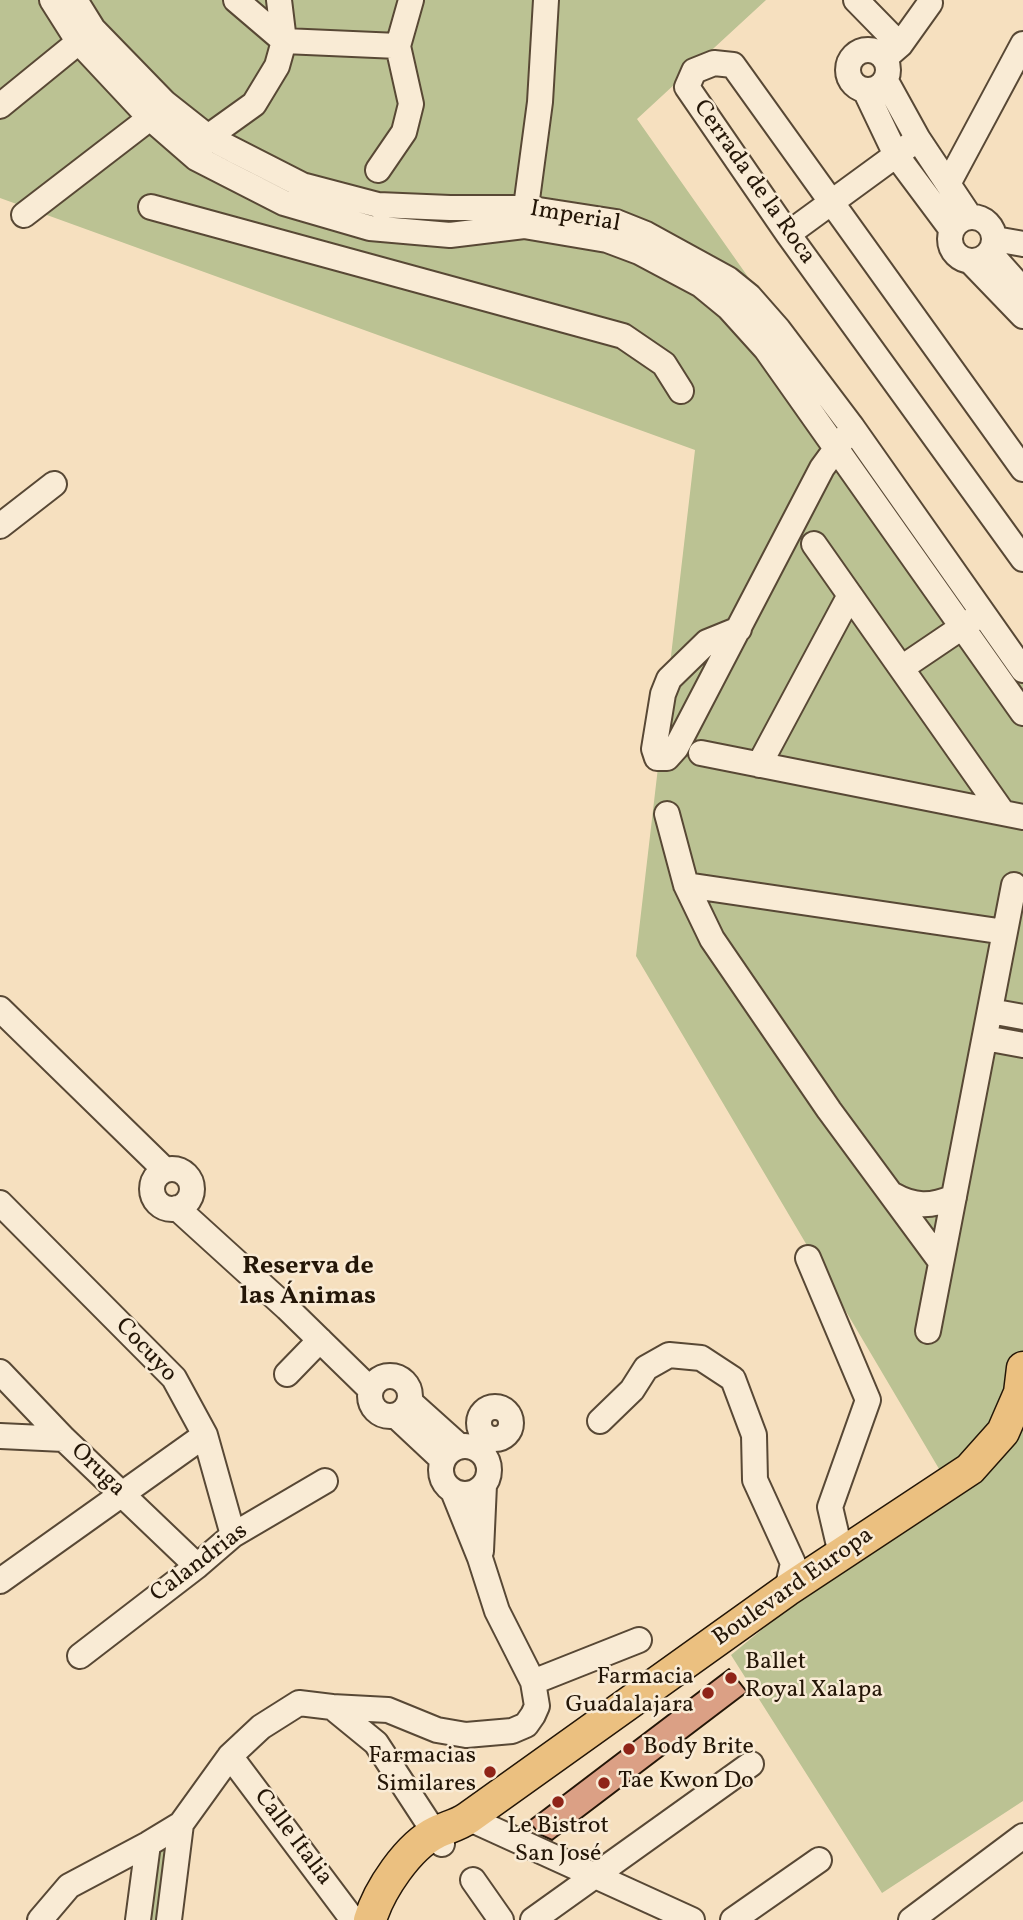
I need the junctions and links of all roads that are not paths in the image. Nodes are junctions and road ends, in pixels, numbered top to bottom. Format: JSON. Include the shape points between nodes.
{"nodes":[{"id":1,"x":52,"y":0,"type":"edge"},
{"id":2,"x":75,"y":0,"type":"edge"},
{"id":3,"x":236,"y":0,"type":"edge"},
{"id":4,"x":279,"y":0,"type":"edge"},
{"id":5,"x":411,"y":0,"type":"edge"},
{"id":6,"x":546,"y":0,"type":"edge"},
{"id":7,"x":856,"y":0,"type":"edge"},
{"id":8,"x":930,"y":3,"type":"dead end"},
{"id":9,"x":86,"y":35,"type":"junction"},
{"id":10,"x":284,"y":41,"type":"junction"},
{"id":11,"x":1023,"y":44,"type":"edge"},
{"id":12,"x":398,"y":46,"type":"junction"},
{"id":13,"x":884,"y":69,"type":"junction"},
{"id":14,"x":1012,"y":85,"type":"edge"},
{"id":15,"x":0,"y":106,"type":"edge"},
{"id":16,"x":158,"y":110,"type":"junction"},
{"id":17,"x":208,"y":136,"type":"junction"},
{"id":18,"x":918,"y":139,"type":"junction"},
{"id":19,"x":897,"y":155,"type":"junction"},
{"id":20,"x":195,"y":158,"type":"junction"},
{"id":21,"x":378,"y":170,"type":"dead end"},
{"id":22,"x":952,"y":190,"type":"junction"},
{"id":23,"x":831,"y":202,"type":"junction"},
{"id":24,"x":378,"y":205,"type":"junction"},
{"id":25,"x":150,"y":207,"type":"dead end"},
{"id":26,"x":24,"y":215,"type":"dead end"},
{"id":27,"x":525,"y":217,"type":"junction"},
{"id":28,"x":961,"y":223,"type":"junction"},
{"id":29,"x":370,"y":228,"type":"junction"},
{"id":30,"x":788,"y":234,"type":"junction"},
{"id":31,"x":1023,"y":244,"type":"edge"},
{"id":32,"x":985,"y":251,"type":"junction"},
{"id":33,"x":681,"y":263,"type":"junction"},
{"id":34,"x":359,"y":264,"type":"junction"},
{"id":35,"x":1023,"y":290,"type":"edge"},
{"id":36,"x":1023,"y":316,"type":"edge"},
{"id":37,"x":681,"y":391,"type":"dead end"},
{"id":38,"x":852,"y":427,"type":"junction"},
{"id":39,"x":837,"y":450,"type":"junction"},
{"id":40,"x":1023,"y":469,"type":"edge"},
{"id":41,"x":54,"y":484,"type":"dead end"},
{"id":42,"x":0,"y":526,"type":"edge"},
{"id":43,"x":1015,"y":529,"type":"edge"},
{"id":44,"x":814,"y":544,"type":"dead end"},
{"id":45,"x":1023,"y":559,"type":"edge"},
{"id":46,"x":850,"y":595,"type":"junction"},
{"id":47,"x":983,"y":611,"type":"junction"},
{"id":48,"x":739,"y":629,"type":"junction"},
{"id":49,"x":963,"y":629,"type":"junction"},
{"id":50,"x":902,"y":667,"type":"junction"},
{"id":51,"x":1023,"y":670,"type":"edge"},
{"id":52,"x":1023,"y":713,"type":"edge"},
{"id":53,"x":701,"y":753,"type":"dead end"},
{"id":54,"x":759,"y":765,"type":"junction"},
{"id":55,"x":667,"y":814,"type":"dead end"},
{"id":56,"x":1013,"y":815,"type":"edge"},
{"id":57,"x":686,"y":885,"type":"junction"},
{"id":58,"x":1014,"y":885,"type":"dead end"},
{"id":59,"x":1005,"y":932,"type":"junction"},
{"id":60,"x":0,"y":1009,"type":"edge"},
{"id":61,"x":990,"y":1011,"type":"junction"},
{"id":62,"x":1023,"y":1017,"type":"edge"},
{"id":63,"x":0,"y":1033,"type":"edge"},
{"id":64,"x":985,"y":1038,"type":"junction"},
{"id":65,"x":1023,"y":1045,"type":"edge"},
{"id":66,"x":52,"y":1073,"type":"junction"},
{"id":67,"x":892,"y":1195,"type":"junction"},
{"id":68,"x":954,"y":1197,"type":"junction"},
{"id":69,"x":0,"y":1203,"type":"edge"},
{"id":70,"x":808,"y":1258,"type":"dead end"},
{"id":71,"x":941,"y":1262,"type":"junction"},
{"id":72,"x":293,"y":1302,"type":"junction"},
{"id":73,"x":928,"y":1331,"type":"dead end"},
{"id":74,"x":320,"y":1340,"type":"junction"},
{"id":75,"x":1023,"y":1368,"type":"edge"},
{"id":76,"x":0,"y":1371,"type":"edge"},
{"id":77,"x":287,"y":1374,"type":"dead end"},
{"id":78,"x":377,"y":1384,"type":"junction"},
{"id":79,"x":403,"y":1409,"type":"junction"},
{"id":80,"x":600,"y":1421,"type":"dead end"},
{"id":81,"x":205,"y":1435,"type":"junction"},
{"id":82,"x":0,"y":1436,"type":"edge"},
{"id":83,"x":64,"y":1438,"type":"junction"},
{"id":84,"x":465,"y":1447,"type":"junction"},
{"id":85,"x":326,"y":1481,"type":"dead end"},
{"id":86,"x":484,"y":1485,"type":"junction"},
{"id":87,"x":453,"y":1491,"type":"junction"},
{"id":88,"x":122,"y":1495,"type":"junction"},
{"id":89,"x":233,"y":1535,"type":"junction"},
{"id":90,"x":841,"y":1554,"type":"junction"},
{"id":91,"x":481,"y":1558,"type":"junction"},
{"id":92,"x":197,"y":1566,"type":"junction"},
{"id":93,"x":0,"y":1581,"type":"edge"},
{"id":94,"x":788,"y":1590,"type":"junction"},
{"id":95,"x":639,"y":1640,"type":"dead end"},
{"id":96,"x":80,"y":1656,"type":"dead end"},
{"id":97,"x":533,"y":1682,"type":"junction"},
{"id":98,"x":332,"y":1707,"type":"junction"},
{"id":99,"x":230,"y":1756,"type":"junction"},
{"id":100,"x":751,"y":1764,"type":"dead end"},
{"id":101,"x":181,"y":1824,"type":"junction"},
{"id":102,"x":450,"y":1830,"type":"junction"},
{"id":103,"x":1023,"y":1836,"type":"edge"},
{"id":104,"x":148,"y":1844,"type":"junction"},
{"id":105,"x":819,"y":1860,"type":"dead end"},
{"id":106,"x":596,"y":1877,"type":"junction"},
{"id":107,"x":473,"y":1880,"type":"dead end"},
{"id":108,"x":172,"y":1916,"type":"edge"},
{"id":109,"x":40,"y":1920,"type":"edge"},
{"id":110,"x":138,"y":1920,"type":"edge"},
{"id":111,"x":353,"y":1920,"type":"edge"},
{"id":112,"x":370,"y":1920,"type":"edge"},
{"id":113,"x":383,"y":1920,"type":"edge"},
{"id":114,"x":501,"y":1920,"type":"edge"},
{"id":115,"x":533,"y":1920,"type":"edge"},
{"id":116,"x":692,"y":1920,"type":"edge"},
{"id":117,"x":733,"y":1920,"type":"edge"},
{"id":118,"x":911,"y":1920,"type":"edge"}],
"edges":[{"from":1,"to":9,"type":"street"},
{"from":2,"to":9,"type":"street"},
{"from":3,"to":10,"type":"street"},
{"from":4,"to":10,"type":"street"},
{"from":5,"to":12,"type":"street"},
{"from":6,"to":27,"type":"street","via":[[540,102]]},
{"from":7,"to":13,"type":"street"},
{"from":8,"to":13,"type":"street"},
{"from":9,"to":15,"type":"street"},
{"from":9,"to":16,"type":"street"},
{"from":10,"to":12,"type":"street"},
{"from":10,"to":17,"type":"street","via":[[277,66],[254,104]]},
{"from":11,"to":14,"type":"street"},
{"from":12,"to":21,"type":"street","via":[[411,104],[404,132]]},
{"from":13,"to":18,"type":"street"},
{"from":13,"to":19,"type":"street"},
{"from":14,"to":22,"type":"street"},
{"from":16,"to":17,"type":"street","name":"Imperial"},
{"from":16,"to":20,"type":"street"},
{"from":16,"to":26,"type":"street"},
{"from":17,"to":20,"type":"street"},
{"from":17,"to":24,"type":"street","name":"Imperial","via":[[302,185]]},
{"from":18,"to":19,"type":"street"},
{"from":18,"to":22,"type":"street"},
{"from":19,"to":23,"type":"street"},
{"from":19,"to":28,"type":"street"},
{"from":20,"to":29,"type":"street","via":[[284,203]]},
{"from":22,"to":28,"type":"street"},
{"from":23,"to":30,"type":"street"},
{"from":23,"to":30,"type":"street","name":"Cerrada de la Roca","via":[[733,65],[714,63],[694,71],[687,87]]},
{"from":23,"to":40,"type":"street","name":"Cerrada de la Roca"},
{"from":24,"to":27,"type":"street","name":"Imperial"},
{"from":24,"to":29,"type":"street"},
{"from":25,"to":34,"type":"street"},
{"from":27,"to":29,"type":"street","via":[[450,235]]},
{"from":27,"to":33,"type":"street","via":[[611,231],[639,252]]},
{"from":28,"to":32,"type":"street","via":[[984,220],[993,232]]},
{"from":28,"to":32,"type":"street","via":[[950,237],[957,257]]},
{"from":29,"to":34,"type":"street"},
{"from":30,"to":43,"type":"street","name":"Cerrada de la Roca"},
{"from":31,"to":32,"type":"street"},
{"from":32,"to":35,"type":"street"},
{"from":32,"to":36,"type":"street"},
{"from":33,"to":38,"type":"street","via":[[728,279],[749,296]]},
{"from":33,"to":39,"type":"street","via":[[766,349]]},
{"from":34,"to":37,"type":"street","via":[[623,336],[664,365]]},
{"from":38,"to":39,"type":"street"},
{"from":38,"to":47,"type":"street"},
{"from":39,"to":48,"type":"street","via":[[822,468]]},
{"from":39,"to":49,"type":"street"},
{"from":41,"to":42,"type":"street"},
{"from":43,"to":45,"type":"street","name":"Cerrada de la Roca"},
{"from":44,"to":46,"type":"street"},
{"from":46,"to":50,"type":"street"},
{"from":46,"to":54,"type":"street"},
{"from":47,"to":49,"type":"street"},
{"from":47,"to":51,"type":"street"},
{"from":48,"to":48,"type":"street","via":[[676,747],[667,758],[657,758],[654,749],[669,679],[707,642]]},
{"from":49,"to":50,"type":"street"},
{"from":49,"to":52,"type":"street"},
{"from":50,"to":56,"type":"street"},
{"from":53,"to":54,"type":"street"},
{"from":54,"to":56,"type":"street"},
{"from":55,"to":57,"type":"street"},
{"from":57,"to":59,"type":"street"},
{"from":57,"to":67,"type":"street","via":[[712,939]]},
{"from":58,"to":59,"type":"street"},
{"from":59,"to":61,"type":"street"},
{"from":60,"to":66,"type":"street"},
{"from":61,"to":62,"type":"street"},
{"from":61,"to":64,"type":"street"},
{"from":63,"to":66,"type":"street"},
{"from":64,"to":65,"type":"street"},
{"from":64,"to":68,"type":"street"},
{"from":66,"to":72,"type":"street","via":[[159,1176],[172,1169],[184,1173],[191,1184],[184,1202]]},
{"from":67,"to":68,"type":"street","via":[[923,1206]]},
{"from":67,"to":71,"type":"street"},
{"from":68,"to":71,"type":"street"},
{"from":69,"to":81,"type":"street","name":"Cocuyo","via":[[174,1378]]},
{"from":70,"to":90,"type":"street","via":[[868,1400],[830,1507]]},
{"from":71,"to":73,"type":"street"},
{"from":72,"to":74,"type":"street"},
{"from":72,"to":78,"type":"street"},
{"from":74,"to":77,"type":"street"},
{"from":74,"to":78,"type":"street"},
{"from":75,"to":90,"type":"main road","name":"Boulevard Europa","via":[[1020,1394],[1003,1432],[970,1469]]},
{"from":76,"to":83,"type":"street","name":"Oruga"},
{"from":78,"to":79,"type":"street","via":[[370,1396],[374,1408],[384,1415]]},
{"from":78,"to":79,"type":"street","via":[[395,1376],[406,1384],[410,1389]]},
{"from":79,"to":84,"type":"street"},
{"from":80,"to":94,"type":"street","via":[[632,1390],[646,1368],[669,1355],[701,1358],[733,1379],[754,1435],[755,1480],[793,1563]]},
{"from":81,"to":88,"type":"street"},
{"from":81,"to":89,"type":"street","name":"Cocuyo"},
{"from":82,"to":83,"type":"street"},
{"from":83,"to":88,"type":"street","name":"Oruga"},
{"from":84,"to":86,"type":"street","via":[[482,1452],[489,1464]]},
{"from":84,"to":87,"type":"street","via":[[442,1478]]},
{"from":85,"to":89,"type":"street","name":"Calandrias"},
{"from":86,"to":87,"type":"street","via":[[473,1493]]},
{"from":86,"to":91,"type":"street"},
{"from":87,"to":91,"type":"street"},
{"from":88,"to":92,"type":"street","name":"Oruga"},
{"from":88,"to":93,"type":"street"},
{"from":89,"to":92,"type":"street","name":"Calandrias"},
{"from":90,"to":94,"type":"main road","name":"Boulevard Europa"},
{"from":91,"to":97,"type":"street","via":[[497,1611]]},
{"from":92,"to":96,"type":"street","name":"Calandrias"},
{"from":94,"to":102,"type":"main road","name":"Boulevard Europa"},
{"from":95,"to":97,"type":"street"},
{"from":97,"to":98,"type":"street","via":[[537,1706],[526,1725],[495,1734],[437,1730],[388,1710]]},
{"from":98,"to":99,"type":"street","via":[[299,1703],[261,1727]]},
{"from":98,"to":102,"type":"street","via":[[376,1743]]},
{"from":99,"to":101,"type":"street"},
{"from":99,"to":111,"type":"street","name":"Calle Italia"},
{"from":100,"to":106,"type":"street"},
{"from":101,"to":104,"type":"street"},
{"from":101,"to":108,"type":"street"},
{"from":102,"to":106,"type":"street"},
{"from":102,"to":112,"type":"main road","name":"Boulevard Europa","via":[[395,1870]]},
{"from":102,"to":113,"type":"main road","name":"Boulevard Europa","via":[[404,1880]]},
{"from":103,"to":118,"type":"street"},
{"from":104,"to":109,"type":"street","via":[[69,1886]]},
{"from":104,"to":110,"type":"street"},
{"from":105,"to":117,"type":"street"},
{"from":106,"to":115,"type":"street"},
{"from":106,"to":116,"type":"street"},
{"from":107,"to":114,"type":"street"}]}
